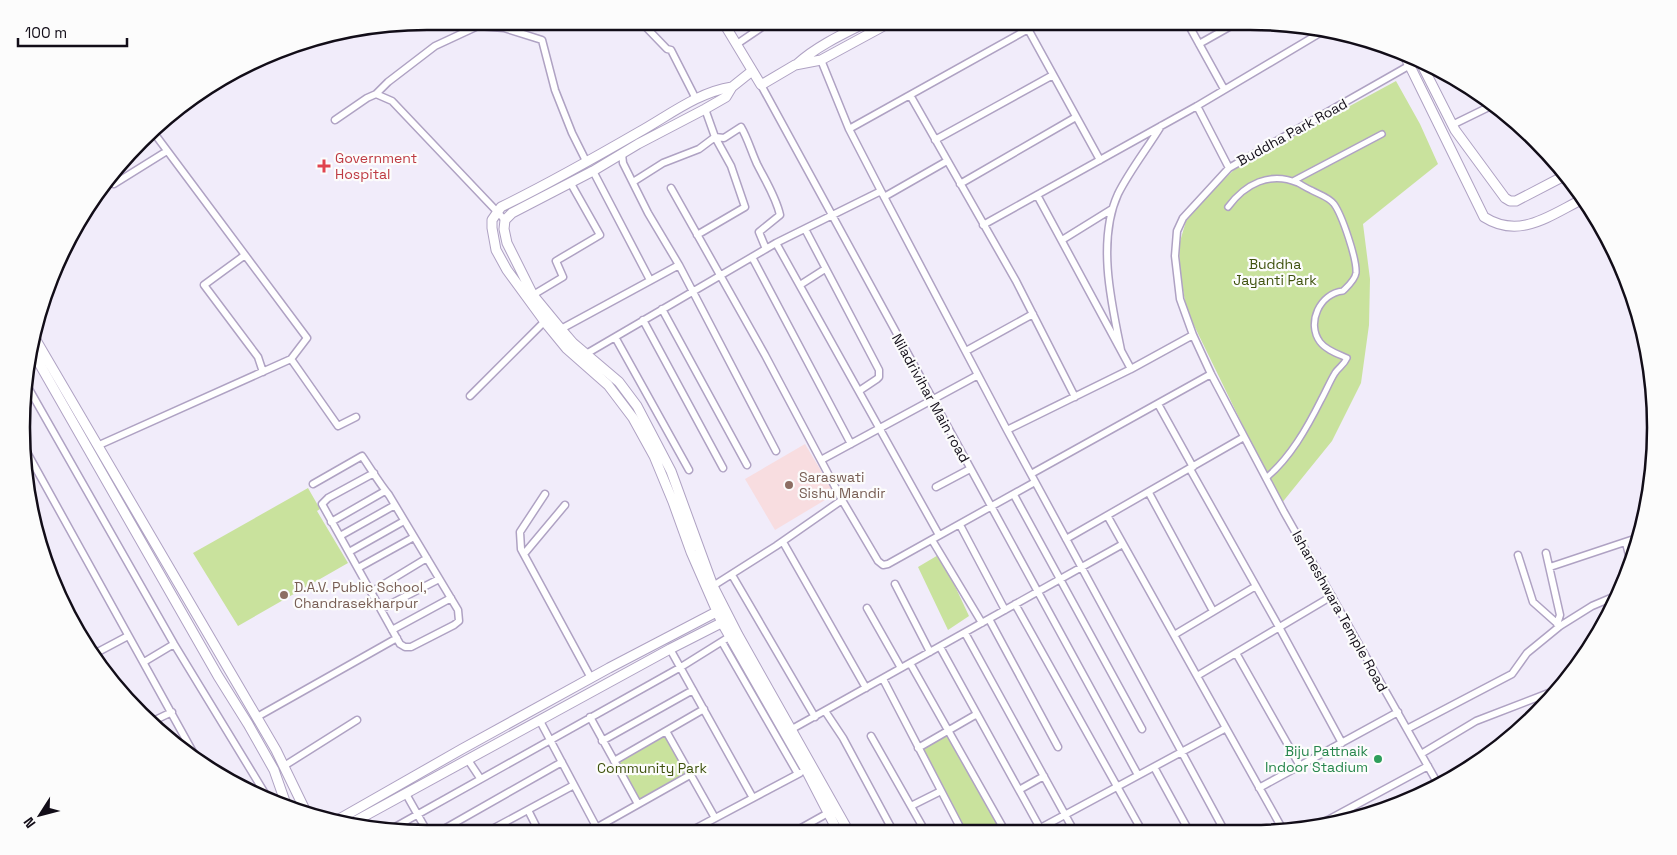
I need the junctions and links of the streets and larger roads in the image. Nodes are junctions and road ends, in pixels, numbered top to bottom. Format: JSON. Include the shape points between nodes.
{"nodes":[{"id":1,"x":466,"y":30,"type":"edge"},
{"id":2,"x":510,"y":30,"type":"edge"},
{"id":3,"x":648,"y":30,"type":"edge"},
{"id":4,"x":728,"y":30,"type":"edge"},
{"id":5,"x":758,"y":30,"type":"edge"},
{"id":6,"x":853,"y":30,"type":"edge"},
{"id":7,"x":875,"y":30,"type":"edge"},
{"id":8,"x":1026,"y":30,"type":"edge"},
{"id":9,"x":1029,"y":30,"type":"edge"},
{"id":10,"x":1191,"y":30,"type":"edge"},
{"id":11,"x":1224,"y":30,"type":"edge"},
{"id":12,"x":1315,"y":36,"type":"edge"},
{"id":13,"x":737,"y":44,"type":"junction"},
{"id":14,"x":1199,"y":44,"type":"junction"},
{"id":15,"x":821,"y":60,"type":"junction"},
{"id":16,"x":1409,"y":63,"type":"edge"},
{"id":17,"x":795,"y":65,"type":"junction"},
{"id":18,"x":1410,"y":66,"type":"junction"},
{"id":19,"x":752,"y":71,"type":"junction"},
{"id":20,"x":1425,"y":71,"type":"edge"},
{"id":21,"x":1053,"y":75,"type":"junction"},
{"id":22,"x":761,"y":85,"type":"junction"},
{"id":23,"x":732,"y":87,"type":"junction"},
{"id":24,"x":1224,"y":89,"type":"junction"},
{"id":25,"x":376,"y":94,"type":"junction"},
{"id":26,"x":910,"y":96,"type":"junction"},
{"id":27,"x":696,"y":99,"type":"junction"},
{"id":28,"x":1196,"y":106,"type":"junction"},
{"id":29,"x":1444,"y":108,"type":"junction"},
{"id":30,"x":1486,"y":108,"type":"edge"},
{"id":31,"x":705,"y":109,"type":"junction"},
{"id":32,"x":1434,"y":114,"type":"junction"},
{"id":33,"x":1076,"y":117,"type":"junction"},
{"id":34,"x":335,"y":120,"type":"dead end"},
{"id":35,"x":1161,"y":124,"type":"junction"},
{"id":36,"x":1452,"y":125,"type":"junction"},
{"id":37,"x":850,"y":129,"type":"junction"},
{"id":38,"x":1382,"y":134,"type":"dead end"},
{"id":39,"x":157,"y":137,"type":"edge"},
{"id":40,"x":715,"y":137,"type":"junction"},
{"id":41,"x":935,"y":140,"type":"junction"},
{"id":42,"x":167,"y":151,"type":"junction"},
{"id":43,"x":622,"y":154,"type":"junction"},
{"id":44,"x":1100,"y":160,"type":"junction"},
{"id":45,"x":586,"y":161,"type":"junction"},
{"id":46,"x":947,"y":161,"type":"junction"},
{"id":47,"x":1229,"y":168,"type":"junction"},
{"id":48,"x":593,"y":171,"type":"junction"},
{"id":49,"x":1558,"y":177,"type":"edge"},
{"id":50,"x":1292,"y":181,"type":"junction"},
{"id":51,"x":570,"y":182,"type":"junction"},
{"id":52,"x":632,"y":182,"type":"junction"},
{"id":53,"x":114,"y":184,"type":"dead end"},
{"id":54,"x":960,"y":184,"type":"junction"},
{"id":55,"x":671,"y":188,"type":"dead end"},
{"id":56,"x":883,"y":194,"type":"junction"},
{"id":57,"x":1037,"y":195,"type":"junction"},
{"id":58,"x":1576,"y":202,"type":"edge"},
{"id":59,"x":1228,"y":207,"type":"dead end"},
{"id":60,"x":1112,"y":209,"type":"junction"},
{"id":61,"x":497,"y":212,"type":"junction"},
{"id":62,"x":832,"y":216,"type":"junction"},
{"id":63,"x":505,"y":220,"type":"junction"},
{"id":64,"x":983,"y":225,"type":"junction"},
{"id":65,"x":805,"y":229,"type":"junction"},
{"id":66,"x":697,"y":235,"type":"junction"},
{"id":67,"x":1062,"y":240,"type":"junction"},
{"id":68,"x":776,"y":243,"type":"junction"},
{"id":69,"x":766,"y":249,"type":"junction"},
{"id":70,"x":245,"y":255,"type":"junction"},
{"id":71,"x":752,"y":257,"type":"junction"},
{"id":72,"x":679,"y":266,"type":"junction"},
{"id":73,"x":825,"y":269,"type":"junction"},
{"id":74,"x":720,"y":275,"type":"junction"},
{"id":75,"x":650,"y":280,"type":"junction"},
{"id":76,"x":800,"y":285,"type":"junction"},
{"id":77,"x":691,"y":292,"type":"junction"},
{"id":78,"x":533,"y":294,"type":"junction"},
{"id":79,"x":662,"y":309,"type":"junction"},
{"id":80,"x":1033,"y":314,"type":"junction"},
{"id":81,"x":643,"y":320,"type":"junction"},
{"id":82,"x":544,"y":322,"type":"junction"},
{"id":83,"x":561,"y":330,"type":"junction"},
{"id":84,"x":1193,"y":335,"type":"junction"},
{"id":85,"x":615,"y":337,"type":"junction"},
{"id":86,"x":39,"y":346,"type":"edge"},
{"id":87,"x":1121,"y":350,"type":"junction"},
{"id":88,"x":966,"y":352,"type":"junction"},
{"id":89,"x":586,"y":354,"type":"junction"},
{"id":90,"x":36,"y":358,"type":"edge"},
{"id":91,"x":291,"y":360,"type":"junction"},
{"id":92,"x":1131,"y":369,"type":"junction"},
{"id":93,"x":263,"y":372,"type":"junction"},
{"id":94,"x":1211,"y":374,"type":"junction"},
{"id":95,"x":978,"y":375,"type":"junction"},
{"id":96,"x":859,"y":391,"type":"junction"},
{"id":97,"x":32,"y":394,"type":"edge"},
{"id":98,"x":470,"y":396,"type":"dead end"},
{"id":99,"x":1075,"y":397,"type":"junction"},
{"id":100,"x":932,"y":400,"type":"junction"},
{"id":101,"x":1158,"y":404,"type":"junction"},
{"id":102,"x":356,"y":416,"type":"dead end"},
{"id":103,"x":880,"y":428,"type":"junction"},
{"id":104,"x":1007,"y":430,"type":"junction"},
{"id":105,"x":1244,"y":437,"type":"junction"},
{"id":106,"x":851,"y":444,"type":"junction"},
{"id":107,"x":97,"y":446,"type":"junction"},
{"id":108,"x":776,"y":451,"type":"dead end"},
{"id":109,"x":821,"y":460,"type":"junction"},
{"id":110,"x":32,"y":461,"type":"edge"},
{"id":111,"x":747,"y":464,"type":"dead end"},
{"id":112,"x":723,"y":468,"type":"dead end"},
{"id":113,"x":1191,"y":468,"type":"junction"},
{"id":114,"x":970,"y":469,"type":"junction"},
{"id":115,"x":689,"y":470,"type":"dead end"},
{"id":116,"x":374,"y":474,"type":"junction"},
{"id":117,"x":1031,"y":474,"type":"junction"},
{"id":118,"x":1266,"y":478,"type":"junction"},
{"id":119,"x":1035,"y":482,"type":"junction"},
{"id":120,"x":313,"y":484,"type":"dead end"},
{"id":121,"x":936,"y":487,"type":"dead end"},
{"id":122,"x":386,"y":491,"type":"junction"},
{"id":123,"x":1149,"y":493,"type":"junction"},
{"id":124,"x":545,"y":494,"type":"dead end"},
{"id":125,"x":1014,"y":494,"type":"junction"},
{"id":126,"x":842,"y":500,"type":"junction"},
{"id":127,"x":394,"y":505,"type":"junction"},
{"id":128,"x":565,"y":505,"type":"dead end"},
{"id":129,"x":991,"y":507,"type":"junction"},
{"id":130,"x":1108,"y":517,"type":"junction"},
{"id":131,"x":404,"y":521,"type":"junction"},
{"id":132,"x":331,"y":522,"type":"junction"},
{"id":133,"x":960,"y":525,"type":"junction"},
{"id":134,"x":939,"y":535,"type":"junction"},
{"id":135,"x":340,"y":536,"type":"junction"},
{"id":136,"x":414,"y":537,"type":"junction"},
{"id":137,"x":1066,"y":539,"type":"junction"},
{"id":138,"x":932,"y":540,"type":"junction"},
{"id":139,"x":1630,"y":541,"type":"edge"},
{"id":140,"x":783,"y":542,"type":"junction"},
{"id":141,"x":1626,"y":542,"type":"junction"},
{"id":142,"x":1123,"y":544,"type":"junction"},
{"id":143,"x":1628,"y":549,"type":"edge"},
{"id":144,"x":349,"y":552,"type":"junction"},
{"id":145,"x":1546,"y":553,"type":"dead end"},
{"id":146,"x":524,"y":554,"type":"junction"},
{"id":147,"x":1518,"y":555,"type":"dead end"},
{"id":148,"x":427,"y":558,"type":"junction"},
{"id":149,"x":1550,"y":567,"type":"junction"},
{"id":150,"x":358,"y":568,"type":"junction"},
{"id":151,"x":1082,"y":568,"type":"junction"},
{"id":152,"x":732,"y":574,"type":"junction"},
{"id":153,"x":439,"y":579,"type":"junction"},
{"id":154,"x":1060,"y":579,"type":"junction"},
{"id":155,"x":895,"y":584,"type":"dead end"},
{"id":156,"x":713,"y":586,"type":"junction"},
{"id":157,"x":1256,"y":586,"type":"junction"},
{"id":158,"x":371,"y":592,"type":"junction"},
{"id":159,"x":1037,"y":592,"type":"junction"},
{"id":160,"x":1332,"y":596,"type":"junction"},
{"id":161,"x":451,"y":598,"type":"junction"},
{"id":162,"x":1607,"y":600,"type":"edge"},
{"id":163,"x":1015,"y":604,"type":"junction"},
{"id":164,"x":868,"y":608,"type":"dead end"},
{"id":165,"x":381,"y":609,"type":"junction"},
{"id":166,"x":721,"y":610,"type":"junction"},
{"id":167,"x":1005,"y":610,"type":"junction"},
{"id":168,"x":1213,"y":612,"type":"junction"},
{"id":169,"x":989,"y":619,"type":"junction"},
{"id":170,"x":726,"y":621,"type":"junction"},
{"id":171,"x":982,"y":623,"type":"junction"},
{"id":172,"x":1558,"y":625,"type":"junction"},
{"id":173,"x":1279,"y":627,"type":"junction"},
{"id":174,"x":392,"y":630,"type":"junction"},
{"id":175,"x":965,"y":633,"type":"junction"},
{"id":176,"x":1174,"y":635,"type":"junction"},
{"id":177,"x":128,"y":636,"type":"junction"},
{"id":178,"x":397,"y":638,"type":"junction"},
{"id":179,"x":726,"y":640,"type":"junction"},
{"id":180,"x":174,"y":644,"type":"junction"},
{"id":181,"x":940,"y":647,"type":"junction"},
{"id":182,"x":670,"y":648,"type":"junction"},
{"id":183,"x":99,"y":651,"type":"edge"},
{"id":184,"x":930,"y":652,"type":"junction"},
{"id":185,"x":1236,"y":653,"type":"junction"},
{"id":186,"x":144,"y":662,"type":"junction"},
{"id":187,"x":910,"y":663,"type":"junction"},
{"id":188,"x":681,"y":667,"type":"junction"},
{"id":189,"x":901,"y":668,"type":"junction"},
{"id":190,"x":1197,"y":676,"type":"junction"},
{"id":191,"x":591,"y":678,"type":"junction"},
{"id":192,"x":883,"y":679,"type":"junction"},
{"id":193,"x":866,"y":688,"type":"junction"},
{"id":194,"x":693,"y":690,"type":"junction"},
{"id":195,"x":1544,"y":695,"type":"edge"},
{"id":196,"x":704,"y":709,"type":"junction"},
{"id":197,"x":825,"y":711,"type":"junction"},
{"id":198,"x":172,"y":712,"type":"junction"},
{"id":199,"x":1398,"y":712,"type":"junction"},
{"id":200,"x":977,"y":714,"type":"junction"},
{"id":201,"x":257,"y":717,"type":"junction"},
{"id":202,"x":815,"y":717,"type":"junction"},
{"id":203,"x":590,"y":718,"type":"junction"},
{"id":204,"x":157,"y":719,"type":"edge"},
{"id":205,"x":357,"y":720,"type":"dead end"},
{"id":206,"x":540,"y":721,"type":"junction"},
{"id":207,"x":1142,"y":728,"type":"dead end"},
{"id":208,"x":1226,"y":728,"type":"junction"},
{"id":209,"x":792,"y":729,"type":"junction"},
{"id":210,"x":1407,"y":729,"type":"junction"},
{"id":211,"x":666,"y":731,"type":"junction"},
{"id":212,"x":948,"y":731,"type":"junction"},
{"id":213,"x":871,"y":736,"type":"dead end"},
{"id":214,"x":550,"y":740,"type":"junction"},
{"id":215,"x":602,"y":741,"type":"junction"},
{"id":216,"x":1342,"y":743,"type":"junction"},
{"id":217,"x":190,"y":746,"type":"edge"},
{"id":218,"x":1058,"y":747,"type":"dead end"},
{"id":219,"x":918,"y":748,"type":"junction"},
{"id":220,"x":800,"y":751,"type":"junction"},
{"id":221,"x":1182,"y":752,"type":"junction"},
{"id":222,"x":1422,"y":754,"type":"junction"},
{"id":223,"x":468,"y":760,"type":"junction"},
{"id":224,"x":614,"y":761,"type":"junction"},
{"id":225,"x":562,"y":762,"type":"junction"},
{"id":226,"x":284,"y":766,"type":"junction"},
{"id":227,"x":1300,"y":766,"type":"junction"},
{"id":228,"x":1428,"y":766,"type":"junction"},
{"id":229,"x":1154,"y":767,"type":"junction"},
{"id":230,"x":802,"y":772,"type":"junction"},
{"id":231,"x":420,"y":774,"type":"junction"},
{"id":232,"x":690,"y":775,"type":"junction"},
{"id":233,"x":1138,"y":775,"type":"junction"},
{"id":234,"x":1044,"y":776,"type":"junction"},
{"id":235,"x":480,"y":778,"type":"junction"},
{"id":236,"x":1435,"y":779,"type":"edge"},
{"id":237,"x":425,"y":783,"type":"junction"},
{"id":238,"x":574,"y":785,"type":"junction"},
{"id":239,"x":1118,"y":787,"type":"junction"},
{"id":240,"x":1259,"y":788,"type":"junction"},
{"id":241,"x":262,"y":789,"type":"edge"},
{"id":242,"x":940,"y":790,"type":"junction"},
{"id":243,"x":1019,"y":790,"type":"junction"},
{"id":244,"x":406,"y":794,"type":"junction"},
{"id":245,"x":284,"y":798,"type":"edge"},
{"id":246,"x":753,"y":798,"type":"junction"},
{"id":247,"x":638,"y":804,"type":"junction"},
{"id":248,"x":303,"y":805,"type":"edge"},
{"id":249,"x":911,"y":806,"type":"junction"},
{"id":250,"x":528,"y":810,"type":"junction"},
{"id":251,"x":417,"y":813,"type":"junction"},
{"id":252,"x":828,"y":813,"type":"junction"},
{"id":253,"x":1339,"y":814,"type":"edge"},
{"id":254,"x":1066,"y":815,"type":"junction"},
{"id":255,"x":345,"y":816,"type":"edge"},
{"id":256,"x":714,"y":818,"type":"junction"},
{"id":257,"x":360,"y":819,"type":"edge"},
{"id":258,"x":400,"y":824,"type":"edge"},
{"id":259,"x":1279,"y":824,"type":"edge"},
{"id":260,"x":424,"y":825,"type":"edge"},
{"id":261,"x":451,"y":825,"type":"edge"},
{"id":262,"x":500,"y":825,"type":"edge"},
{"id":263,"x":536,"y":825,"type":"edge"},
{"id":264,"x":594,"y":825,"type":"edge"},
{"id":265,"x":605,"y":825,"type":"edge"},
{"id":266,"x":701,"y":825,"type":"edge"},
{"id":267,"x":807,"y":825,"type":"edge"},
{"id":268,"x":834,"y":825,"type":"edge"},
{"id":269,"x":845,"y":825,"type":"edge"},
{"id":270,"x":889,"y":825,"type":"edge"},
{"id":271,"x":922,"y":825,"type":"edge"},
{"id":272,"x":959,"y":825,"type":"edge"},
{"id":273,"x":1002,"y":825,"type":"edge"},
{"id":274,"x":1035,"y":825,"type":"edge"},
{"id":275,"x":1047,"y":825,"type":"edge"},
{"id":276,"x":1071,"y":825,"type":"edge"},
{"id":277,"x":1139,"y":825,"type":"edge"},
{"id":278,"x":1186,"y":825,"type":"edge"},
{"id":279,"x":1221,"y":825,"type":"edge"}],
"edges":[{"from":1,"to":25,"type":"street","via":[[435,46]]},
{"from":2,"to":45,"type":"street","via":[[542,40],[555,90]]},
{"from":3,"to":27,"type":"street","via":[[671,50]]},
{"from":4,"to":13,"type":"street","name":"Niladrivihar Main road"},
{"from":5,"to":13,"type":"street"},
{"from":6,"to":17,"type":"street"},
{"from":7,"to":15,"type":"street"},
{"from":8,"to":26,"type":"street"},
{"from":9,"to":21,"type":"street"},
{"from":10,"to":14,"type":"street"},
{"from":11,"to":14,"type":"street"},
{"from":12,"to":24,"type":"street"},
{"from":13,"to":19,"type":"street","name":"Niladrivihar Main road"},
{"from":14,"to":24,"type":"street"},
{"from":15,"to":17,"type":"street"},
{"from":15,"to":37,"type":"street"},
{"from":16,"to":18,"type":"street"},
{"from":17,"to":22,"type":"street"},
{"from":18,"to":32,"type":"street"},
{"from":18,"to":47,"type":"street","name":"Buddha Park Road"},
{"from":19,"to":22,"type":"street","name":"Niladrivihar Main road"},
{"from":19,"to":23,"type":"street"},
{"from":20,"to":29,"type":"street"},
{"from":21,"to":33,"type":"street"},
{"from":21,"to":41,"type":"street"},
{"from":22,"to":62,"type":"street","name":"Niladrivihar Main road"},
{"from":23,"to":27,"type":"street"},
{"from":23,"to":31,"type":"street","via":[[726,96]]},
{"from":24,"to":28,"type":"street"},
{"from":25,"to":34,"type":"street"},
{"from":25,"to":61,"type":"street","via":[[392,101]]},
{"from":26,"to":37,"type":"street"},
{"from":26,"to":41,"type":"street"},
{"from":27,"to":45,"type":"street"},
{"from":28,"to":35,"type":"street"},
{"from":28,"to":47,"type":"street"},
{"from":29,"to":32,"type":"street"},
{"from":29,"to":36,"type":"street"},
{"from":30,"to":36,"type":"street"},
{"from":31,"to":40,"type":"street"},
{"from":31,"to":43,"type":"street"},
{"from":32,"to":58,"type":"street","via":[[1484,218],[1504,227],[1525,226]]},
{"from":33,"to":44,"type":"street"},
{"from":33,"to":54,"type":"street"},
{"from":35,"to":44,"type":"street"},
{"from":35,"to":60,"type":"street"},
{"from":36,"to":49,"type":"street","via":[[1498,191],[1510,202]]},
{"from":37,"to":56,"type":"street"},
{"from":38,"to":50,"type":"street"},
{"from":39,"to":42,"type":"street"},
{"from":40,"to":52,"type":"street","via":[[700,149],[663,163]]},
{"from":40,"to":66,"type":"street","via":[[731,166],[744,207]]},
{"from":40,"to":69,"type":"street","via":[[724,138],[741,127],[778,205],[780,215],[759,232]]},
{"from":41,"to":46,"type":"street"},
{"from":42,"to":53,"type":"street"},
{"from":42,"to":70,"type":"street"},
{"from":43,"to":48,"type":"street"},
{"from":43,"to":52,"type":"street"},
{"from":44,"to":57,"type":"street"},
{"from":45,"to":61,"type":"street"},
{"from":46,"to":54,"type":"street"},
{"from":46,"to":56,"type":"street"},
{"from":47,"to":84,"type":"street","name":"Buddha Park Road","via":[[1183,218],[1177,231],[1176,274],[1180,299]]},
{"from":48,"to":51,"type":"street"},
{"from":48,"to":75,"type":"street"},
{"from":50,"to":59,"type":"street","via":[[1274,177],[1265,179],[1245,189]]},
{"from":50,"to":118,"type":"street","via":[[1333,202],[1346,228],[1356,273],[1343,292],[1337,292],[1320,306],[1314,322],[1319,340],[1347,358],[1346,361],[1336,371],[1297,441],[1276,470]]},
{"from":51,"to":63,"type":"street","via":[[512,213]]},
{"from":51,"to":78,"type":"street","via":[[600,235],[556,261],[563,277]]},
{"from":52,"to":72,"type":"street"},
{"from":54,"to":64,"type":"street"},
{"from":55,"to":66,"type":"street"},
{"from":56,"to":62,"type":"street"},
{"from":56,"to":88,"type":"street"},
{"from":57,"to":64,"type":"street"},
{"from":57,"to":67,"type":"street"},
{"from":60,"to":67,"type":"street"},
{"from":60,"to":87,"type":"street","via":[[1108,282]]},
{"from":61,"to":63,"type":"street"},
{"from":61,"to":82,"type":"street","via":[[492,220],[496,250]]},
{"from":62,"to":65,"type":"street"},
{"from":62,"to":100,"type":"street","name":"Niladrivihar Main road"},
{"from":63,"to":78,"type":"street","via":[[507,243]]},
{"from":64,"to":80,"type":"street"},
{"from":65,"to":68,"type":"street"},
{"from":65,"to":73,"type":"street"},
{"from":66,"to":74,"type":"street"},
{"from":67,"to":87,"type":"street"},
{"from":68,"to":69,"type":"street"},
{"from":68,"to":76,"type":"street"},
{"from":69,"to":71,"type":"street"},
{"from":70,"to":91,"type":"street","via":[[307,338]]},
{"from":70,"to":93,"type":"street","via":[[204,285],[258,358]]},
{"from":71,"to":74,"type":"street"},
{"from":71,"to":106,"type":"street"},
{"from":72,"to":75,"type":"street"},
{"from":72,"to":77,"type":"street"},
{"from":73,"to":76,"type":"street"},
{"from":73,"to":96,"type":"street","via":[[879,370],[880,377]]},
{"from":74,"to":77,"type":"street"},
{"from":74,"to":109,"type":"street"},
{"from":75,"to":83,"type":"street"},
{"from":76,"to":96,"type":"street"},
{"from":77,"to":79,"type":"street"},
{"from":77,"to":108,"type":"street"},
{"from":78,"to":83,"type":"street"},
{"from":79,"to":81,"type":"street"},
{"from":79,"to":111,"type":"street"},
{"from":80,"to":88,"type":"street"},
{"from":80,"to":99,"type":"street"},
{"from":81,"to":85,"type":"street"},
{"from":81,"to":112,"type":"street"},
{"from":82,"to":98,"type":"street"},
{"from":82,"to":166,"type":"street","via":[[566,348],[608,385],[633,418],[654,456],[691,552]]},
{"from":83,"to":89,"type":"street"},
{"from":84,"to":92,"type":"street"},
{"from":84,"to":94,"type":"street","name":"Buddha Park Road"},
{"from":85,"to":89,"type":"street"},
{"from":85,"to":115,"type":"street"},
{"from":86,"to":107,"type":"street"},
{"from":87,"to":92,"type":"street"},
{"from":88,"to":95,"type":"street"},
{"from":89,"to":156,"type":"street","via":[[619,382],[637,406],[671,471]]},
{"from":90,"to":245,"type":"street","via":[[253,732],[274,770]]},
{"from":91,"to":93,"type":"street"},
{"from":91,"to":102,"type":"street","via":[[338,426]]},
{"from":92,"to":99,"type":"street"},
{"from":93,"to":107,"type":"street"},
{"from":94,"to":101,"type":"street"},
{"from":94,"to":105,"type":"street","name":"Buddha Park Road"},
{"from":95,"to":100,"type":"street"},
{"from":95,"to":104,"type":"street"},
{"from":96,"to":103,"type":"street"},
{"from":97,"to":180,"type":"street"},
{"from":99,"to":104,"type":"street"},
{"from":100,"to":103,"type":"street"},
{"from":100,"to":114,"type":"street","name":"Niladrivihar Main road"},
{"from":101,"to":113,"type":"street"},
{"from":101,"to":117,"type":"street"},
{"from":103,"to":106,"type":"street"},
{"from":103,"to":134,"type":"street"},
{"from":104,"to":117,"type":"street"},
{"from":105,"to":113,"type":"street"},
{"from":105,"to":118,"type":"street","name":"Ishaneshwara Temple Road"},
{"from":106,"to":109,"type":"street"},
{"from":107,"to":201,"type":"street"},
{"from":109,"to":126,"type":"street"},
{"from":110,"to":177,"type":"street"},
{"from":113,"to":123,"type":"street"},
{"from":113,"to":157,"type":"street"},
{"from":114,"to":121,"type":"street"},
{"from":114,"to":129,"type":"street","name":"Niladrivihar Main road"},
{"from":116,"to":120,"type":"street","via":[[362,456]]},
{"from":116,"to":122,"type":"street"},
{"from":116,"to":132,"type":"street","via":[[324,501],[323,508]]},
{"from":117,"to":119,"type":"street"},
{"from":118,"to":160,"type":"street","name":"Ishaneshwara Temple Road"},
{"from":119,"to":125,"type":"street"},
{"from":119,"to":137,"type":"street"},
{"from":122,"to":127,"type":"street"},
{"from":122,"to":132,"type":"street"},
{"from":123,"to":130,"type":"street"},
{"from":123,"to":168,"type":"street"},
{"from":124,"to":146,"type":"street","via":[[520,532]]},
{"from":125,"to":129,"type":"street"},
{"from":125,"to":154,"type":"street"},
{"from":126,"to":138,"type":"street","via":[[883,565]]},
{"from":126,"to":140,"type":"street"},
{"from":127,"to":131,"type":"street"},
{"from":127,"to":135,"type":"street"},
{"from":128,"to":146,"type":"street"},
{"from":129,"to":133,"type":"street"},
{"from":129,"to":159,"type":"street","name":"Niladrivihar Main road"},
{"from":130,"to":137,"type":"street"},
{"from":130,"to":142,"type":"street"},
{"from":131,"to":136,"type":"street"},
{"from":131,"to":144,"type":"street"},
{"from":132,"to":135,"type":"street"},
{"from":133,"to":134,"type":"street"},
{"from":133,"to":167,"type":"street"},
{"from":134,"to":138,"type":"street"},
{"from":135,"to":144,"type":"street"},
{"from":136,"to":148,"type":"street"},
{"from":136,"to":150,"type":"street"},
{"from":137,"to":151,"type":"street"},
{"from":138,"to":171,"type":"street"},
{"from":139,"to":141,"type":"street"},
{"from":140,"to":152,"type":"street"},
{"from":140,"to":193,"type":"street"},
{"from":141,"to":143,"type":"street"},
{"from":141,"to":149,"type":"street"},
{"from":142,"to":151,"type":"street"},
{"from":142,"to":176,"type":"street"},
{"from":144,"to":150,"type":"street"},
{"from":145,"to":149,"type":"street"},
{"from":146,"to":191,"type":"street"},
{"from":147,"to":172,"type":"street","via":[[1534,602]]},
{"from":148,"to":153,"type":"street"},
{"from":148,"to":158,"type":"street"},
{"from":149,"to":172,"type":"street","via":[[1560,614]]},
{"from":150,"to":158,"type":"street"},
{"from":151,"to":154,"type":"street"},
{"from":151,"to":221,"type":"street"},
{"from":152,"to":156,"type":"street"},
{"from":152,"to":202,"type":"street"},
{"from":153,"to":161,"type":"street"},
{"from":153,"to":165,"type":"street"},
{"from":154,"to":159,"type":"street"},
{"from":154,"to":207,"type":"street"},
{"from":155,"to":184,"type":"street"},
{"from":156,"to":166,"type":"street"},
{"from":157,"to":168,"type":"street"},
{"from":157,"to":173,"type":"street"},
{"from":158,"to":165,"type":"street"},
{"from":159,"to":163,"type":"street"},
{"from":159,"to":233,"type":"street","name":"Niladrivihar Main road"},
{"from":160,"to":173,"type":"street"},
{"from":160,"to":199,"type":"street","name":"Ishaneshwara Temple Road"},
{"from":161,"to":174,"type":"street"},
{"from":161,"to":178,"type":"street","via":[[459,617],[454,625],[411,647],[400,644]]},
{"from":162,"to":172,"type":"street"},
{"from":163,"to":167,"type":"street"},
{"from":163,"to":239,"type":"street"},
{"from":164,"to":189,"type":"street"},
{"from":165,"to":174,"type":"street"},
{"from":166,"to":170,"type":"street"},
{"from":166,"to":191,"type":"street"},
{"from":167,"to":169,"type":"street"},
{"from":168,"to":176,"type":"street"},
{"from":169,"to":171,"type":"street"},
{"from":169,"to":218,"type":"street"},
{"from":170,"to":179,"type":"street"},
{"from":170,"to":182,"type":"street"},
{"from":170,"to":209,"type":"street"},
{"from":171,"to":175,"type":"street"},
{"from":172,"to":210,"type":"street","via":[[1527,653],[1512,674]]},
{"from":173,"to":185,"type":"street"},
{"from":173,"to":216,"type":"street"},
{"from":174,"to":178,"type":"street"},
{"from":175,"to":181,"type":"street"},
{"from":175,"to":234,"type":"street"},
{"from":176,"to":190,"type":"street"},
{"from":177,"to":183,"type":"street"},
{"from":177,"to":186,"type":"street"},
{"from":178,"to":201,"type":"street"},
{"from":179,"to":188,"type":"street"},
{"from":179,"to":220,"type":"street"},
{"from":179,"to":230,"type":"street"},
{"from":180,"to":186,"type":"street"},
{"from":180,"to":241,"type":"street"},
{"from":181,"to":184,"type":"street"},
{"from":181,"to":200,"type":"street"},
{"from":182,"to":188,"type":"street"},
{"from":182,"to":206,"type":"street"},
{"from":184,"to":187,"type":"street"},
{"from":185,"to":190,"type":"street"},
{"from":185,"to":227,"type":"street"},
{"from":186,"to":198,"type":"street"},
{"from":187,"to":189,"type":"street"},
{"from":187,"to":212,"type":"street"},
{"from":188,"to":194,"type":"street"},
{"from":188,"to":203,"type":"street"},
{"from":189,"to":192,"type":"street"},
{"from":190,"to":208,"type":"street"},
{"from":191,"to":231,"type":"street"},
{"from":192,"to":193,"type":"street"},
{"from":192,"to":219,"type":"street"},
{"from":193,"to":197,"type":"street"},
{"from":194,"to":196,"type":"street"},
{"from":194,"to":215,"type":"street"},
{"from":195,"to":222,"type":"street","via":[[1476,721]]},
{"from":196,"to":211,"type":"street"},
{"from":196,"to":246,"type":"street"},
{"from":197,"to":202,"type":"street"},
{"from":197,"to":270,"type":"street"},
{"from":198,"to":204,"type":"street"},
{"from":198,"to":217,"type":"street"},
{"from":199,"to":210,"type":"street","name":"Ishaneshwara Temple Road"},
{"from":199,"to":216,"type":"street"},
{"from":200,"to":212,"type":"street"},
{"from":200,"to":243,"type":"street"},
{"from":201,"to":226,"type":"street"},
{"from":202,"to":209,"type":"street"},
{"from":203,"to":214,"type":"street"},
{"from":203,"to":215,"type":"street"},
{"from":205,"to":226,"type":"street"},
{"from":206,"to":214,"type":"street"},
{"from":206,"to":223,"type":"street"},
{"from":208,"to":221,"type":"street"},
{"from":208,"to":240,"type":"street"},
{"from":209,"to":220,"type":"street"},
{"from":210,"to":222,"type":"street","name":"Ishaneshwara Temple Road"},
{"from":211,"to":224,"type":"street"},
{"from":211,"to":232,"type":"street"},
{"from":212,"to":219,"type":"street"},
{"from":212,"to":273,"type":"street"},
{"from":213,"to":249,"type":"street"},
{"from":214,"to":225,"type":"street"},
{"from":214,"to":235,"type":"street"},
{"from":215,"to":224,"type":"street"},
{"from":216,"to":227,"type":"street"},
{"from":219,"to":242,"type":"street"},
{"from":220,"to":230,"type":"street"},
{"from":220,"to":269,"type":"street"},
{"from":221,"to":229,"type":"street"},
{"from":221,"to":279,"type":"street"},
{"from":222,"to":228,"type":"street","name":"Ishaneshwara Temple Road"},
{"from":223,"to":235,"type":"street"},
{"from":223,"to":237,"type":"street"},
{"from":224,"to":247,"type":"street"},
{"from":225,"to":238,"type":"street"},
{"from":225,"to":261,"type":"street"},
{"from":226,"to":248,"type":"street"},
{"from":227,"to":240,"type":"street"},
{"from":228,"to":236,"type":"street","name":"Ishaneshwara Temple Road"},
{"from":228,"to":253,"type":"street"},
{"from":229,"to":233,"type":"street"},
{"from":229,"to":278,"type":"street"},
{"from":230,"to":246,"type":"street"},
{"from":230,"to":252,"type":"street"},
{"from":231,"to":237,"type":"street"},
{"from":231,"to":255,"type":"street"},
{"from":232,"to":247,"type":"street"},
{"from":232,"to":256,"type":"street"},
{"from":233,"to":239,"type":"street"},
{"from":234,"to":243,"type":"street"},
{"from":234,"to":254,"type":"street"},
{"from":235,"to":251,"type":"street"},
{"from":237,"to":244,"type":"street"},
{"from":238,"to":250,"type":"street"},
{"from":238,"to":264,"type":"street"},
{"from":239,"to":254,"type":"street"},
{"from":239,"to":277,"type":"street"},
{"from":240,"to":259,"type":"street"},
{"from":242,"to":249,"type":"street"},
{"from":242,"to":272,"type":"street"},
{"from":243,"to":274,"type":"street"},
{"from":244,"to":251,"type":"street"},
{"from":244,"to":257,"type":"street"},
{"from":246,"to":256,"type":"street"},
{"from":247,"to":265,"type":"street"},
{"from":249,"to":271,"type":"street"},
{"from":250,"to":262,"type":"street"},
{"from":250,"to":263,"type":"street"},
{"from":251,"to":258,"type":"street"},
{"from":251,"to":260,"type":"street"},
{"from":252,"to":267,"type":"street"},
{"from":252,"to":268,"type":"street"},
{"from":254,"to":275,"type":"street"},
{"from":254,"to":276,"type":"street"},
{"from":256,"to":266,"type":"street"}]}
